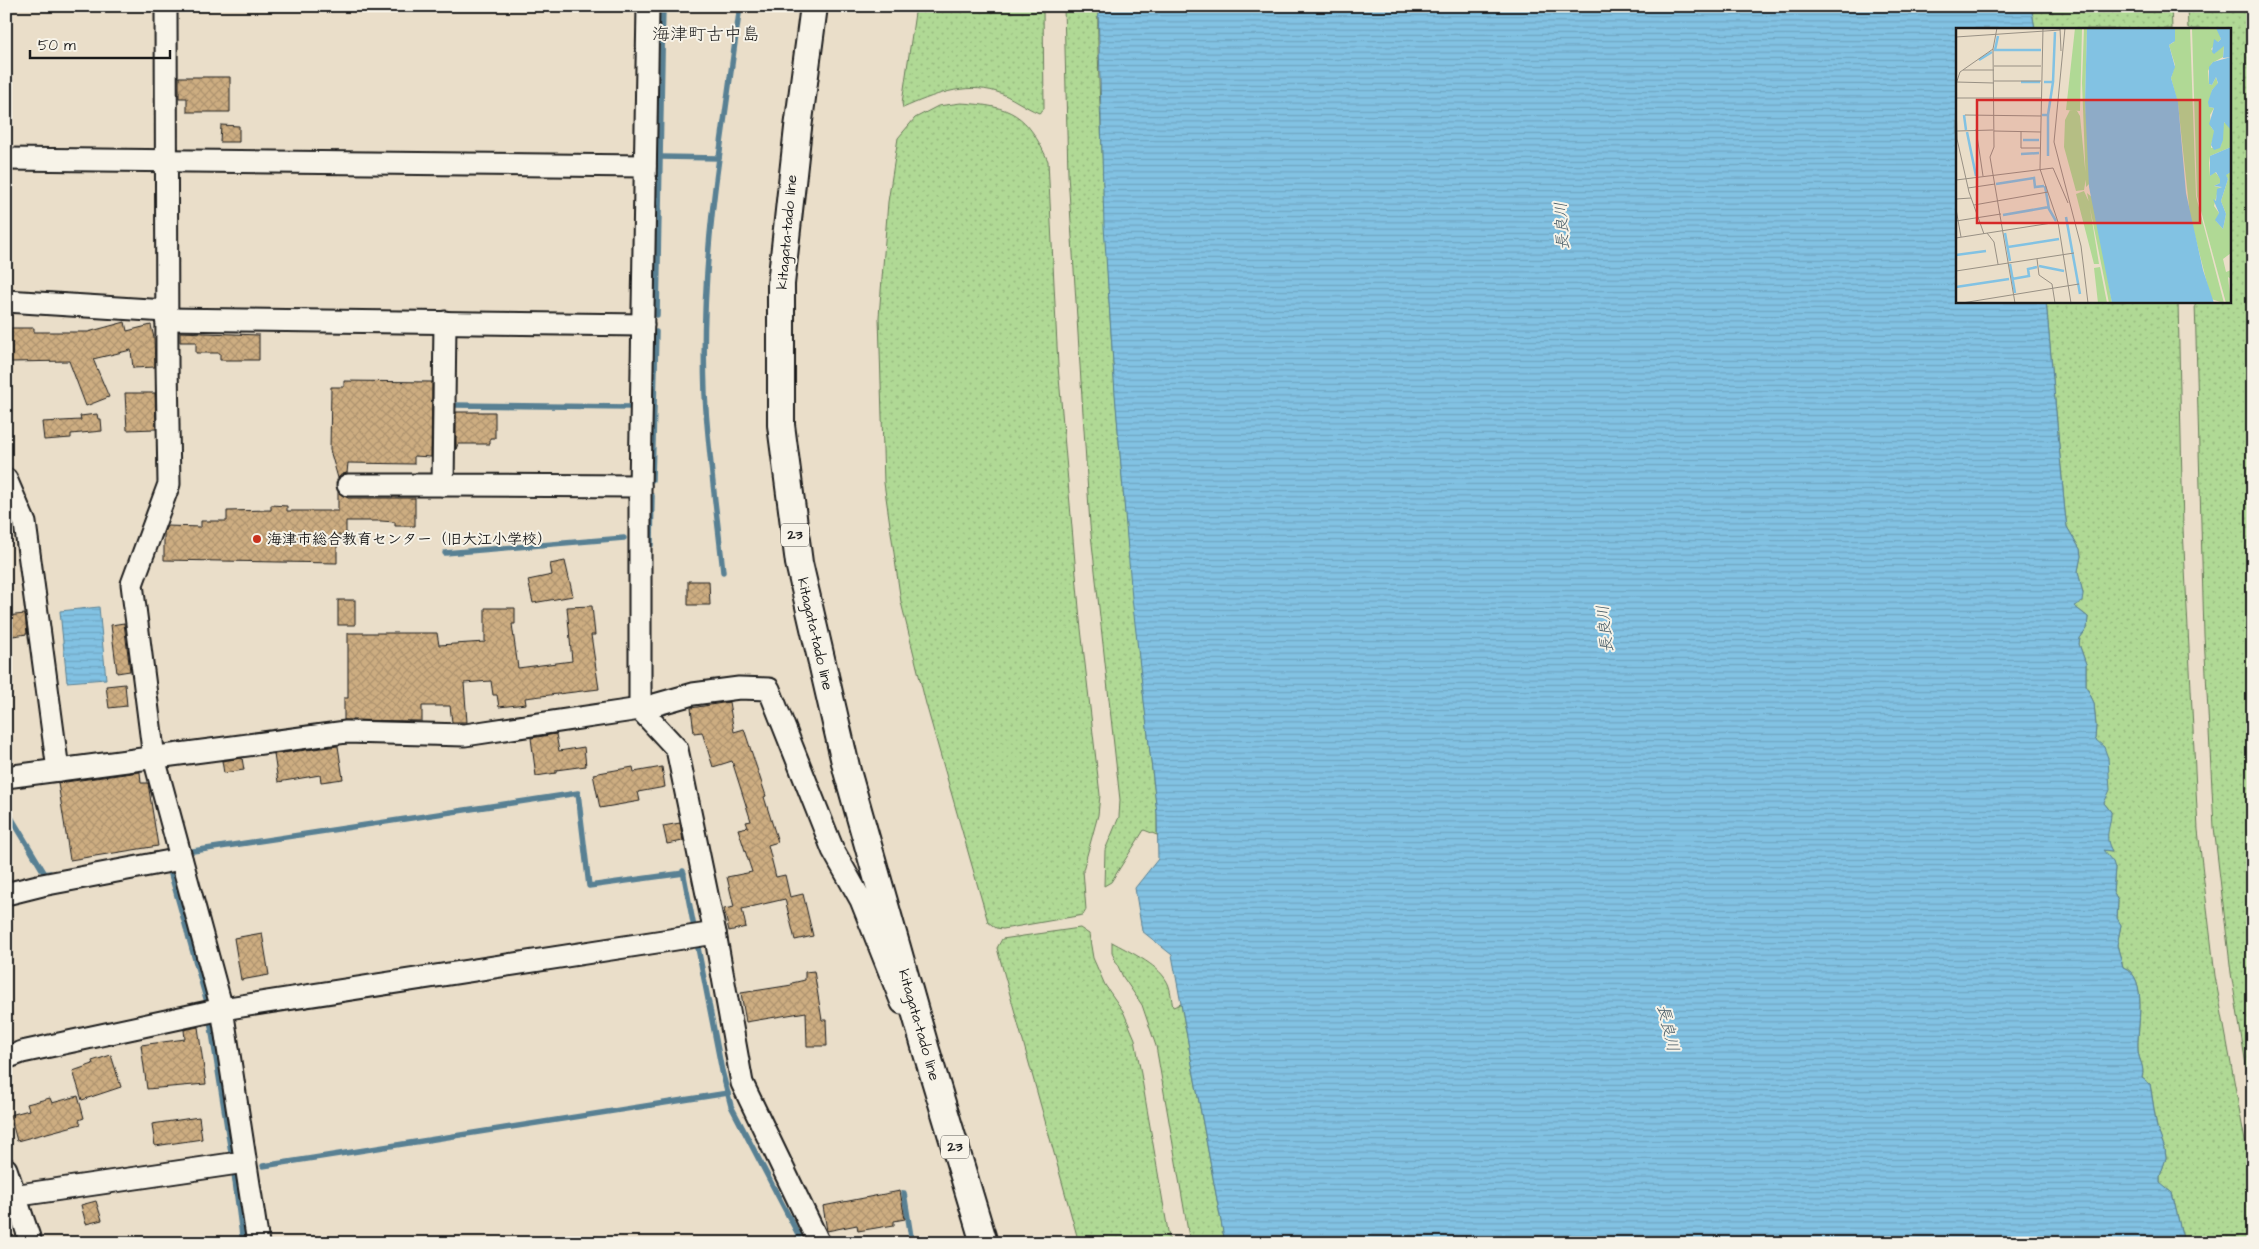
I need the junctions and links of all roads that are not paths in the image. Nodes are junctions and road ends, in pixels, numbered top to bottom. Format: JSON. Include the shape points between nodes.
{"nodes":[{"id":1,"x":166,"y":6,"type":"edge"},
{"id":2,"x":648,"y":6,"type":"edge"},
{"id":3,"x":814,"y":6,"type":"edge"},
{"id":4,"x":6,"y":159,"type":"edge"},
{"id":5,"x":166,"y":161,"type":"junction"},
{"id":6,"x":645,"y":166,"type":"junction"},
{"id":7,"x":6,"y":301,"type":"edge"},
{"id":8,"x":166,"y":315,"type":"junction"},
{"id":9,"x":445,"y":322,"type":"junction"},
{"id":10,"x":643,"y":326,"type":"junction"},
{"id":11,"x":6,"y":479,"type":"edge"},
{"id":12,"x":348,"y":485,"type":"dead end"},
{"id":13,"x":443,"y":486,"type":"junction"},
{"id":14,"x":640,"y":486,"type":"junction"},
{"id":15,"x":640,"y":709,"type":"junction"},
{"id":16,"x":154,"y":758,"type":"junction"},
{"id":17,"x":58,"y":770,"type":"junction"},
{"id":18,"x":6,"y":777,"type":"edge"},
{"id":19,"x":180,"y":859,"type":"junction"},
{"id":20,"x":6,"y":894,"type":"edge"},
{"id":21,"x":703,"y":935,"type":"junction"},
{"id":22,"x":222,"y":1009,"type":"junction"},
{"id":23,"x":926,"y":1050,"type":"junction"},
{"id":24,"x":6,"y":1058,"type":"edge"},
{"id":25,"x":245,"y":1162,"type":"junction"},
{"id":26,"x":6,"y":1169,"type":"edge"},
{"id":27,"x":11,"y":1197,"type":"edge"},
{"id":28,"x":32,"y":1243,"type":"edge"},
{"id":29,"x":258,"y":1243,"type":"edge"},
{"id":30,"x":819,"y":1243,"type":"edge"},
{"id":31,"x":984,"y":1243,"type":"edge"}],
"edges":[{"from":1,"to":5,"type":"street"},
{"from":2,"to":6,"type":"street"},
{"from":3,"to":23,"type":"main road","name":"kitagata-tado line","number":"23","via":[[781,284],[781,425],[799,563],[847,771]]},
{"from":4,"to":5,"type":"street"},
{"from":5,"to":6,"type":"street"},
{"from":5,"to":8,"type":"street"},
{"from":6,"to":10,"type":"street"},
{"from":7,"to":8,"type":"street"},
{"from":8,"to":9,"type":"street"},
{"from":8,"to":16,"type":"street","via":[[169,484],[132,584]]},
{"from":9,"to":10,"type":"street"},
{"from":9,"to":13,"type":"street"},
{"from":10,"to":14,"type":"street"},
{"from":11,"to":17,"type":"street","via":[[25,523]]},
{"from":12,"to":13,"type":"street"},
{"from":13,"to":14,"type":"street"},
{"from":14,"to":15,"type":"street"},
{"from":15,"to":16,"type":"street","via":[[465,735],[346,732]]},
{"from":15,"to":21,"type":"street","via":[[677,749]]},
{"from":15,"to":23,"type":"street","via":[[693,694],[739,688],[769,689],[833,850],[861,900],[907,1014]]},
{"from":16,"to":17,"type":"street"},
{"from":16,"to":19,"type":"street"},
{"from":17,"to":18,"type":"street"},
{"from":19,"to":20,"type":"street"},
{"from":19,"to":22,"type":"street"},
{"from":21,"to":22,"type":"street"},
{"from":21,"to":30,"type":"street","via":[[742,1083]]},
{"from":22,"to":24,"type":"street"},
{"from":22,"to":25,"type":"street"},
{"from":23,"to":31,"type":"main road","name":"kitagata-tado line","number":"23"},
{"from":25,"to":27,"type":"street"},
{"from":25,"to":29,"type":"street"},
{"from":26,"to":27,"type":"street"},
{"from":27,"to":28,"type":"street"}]}
